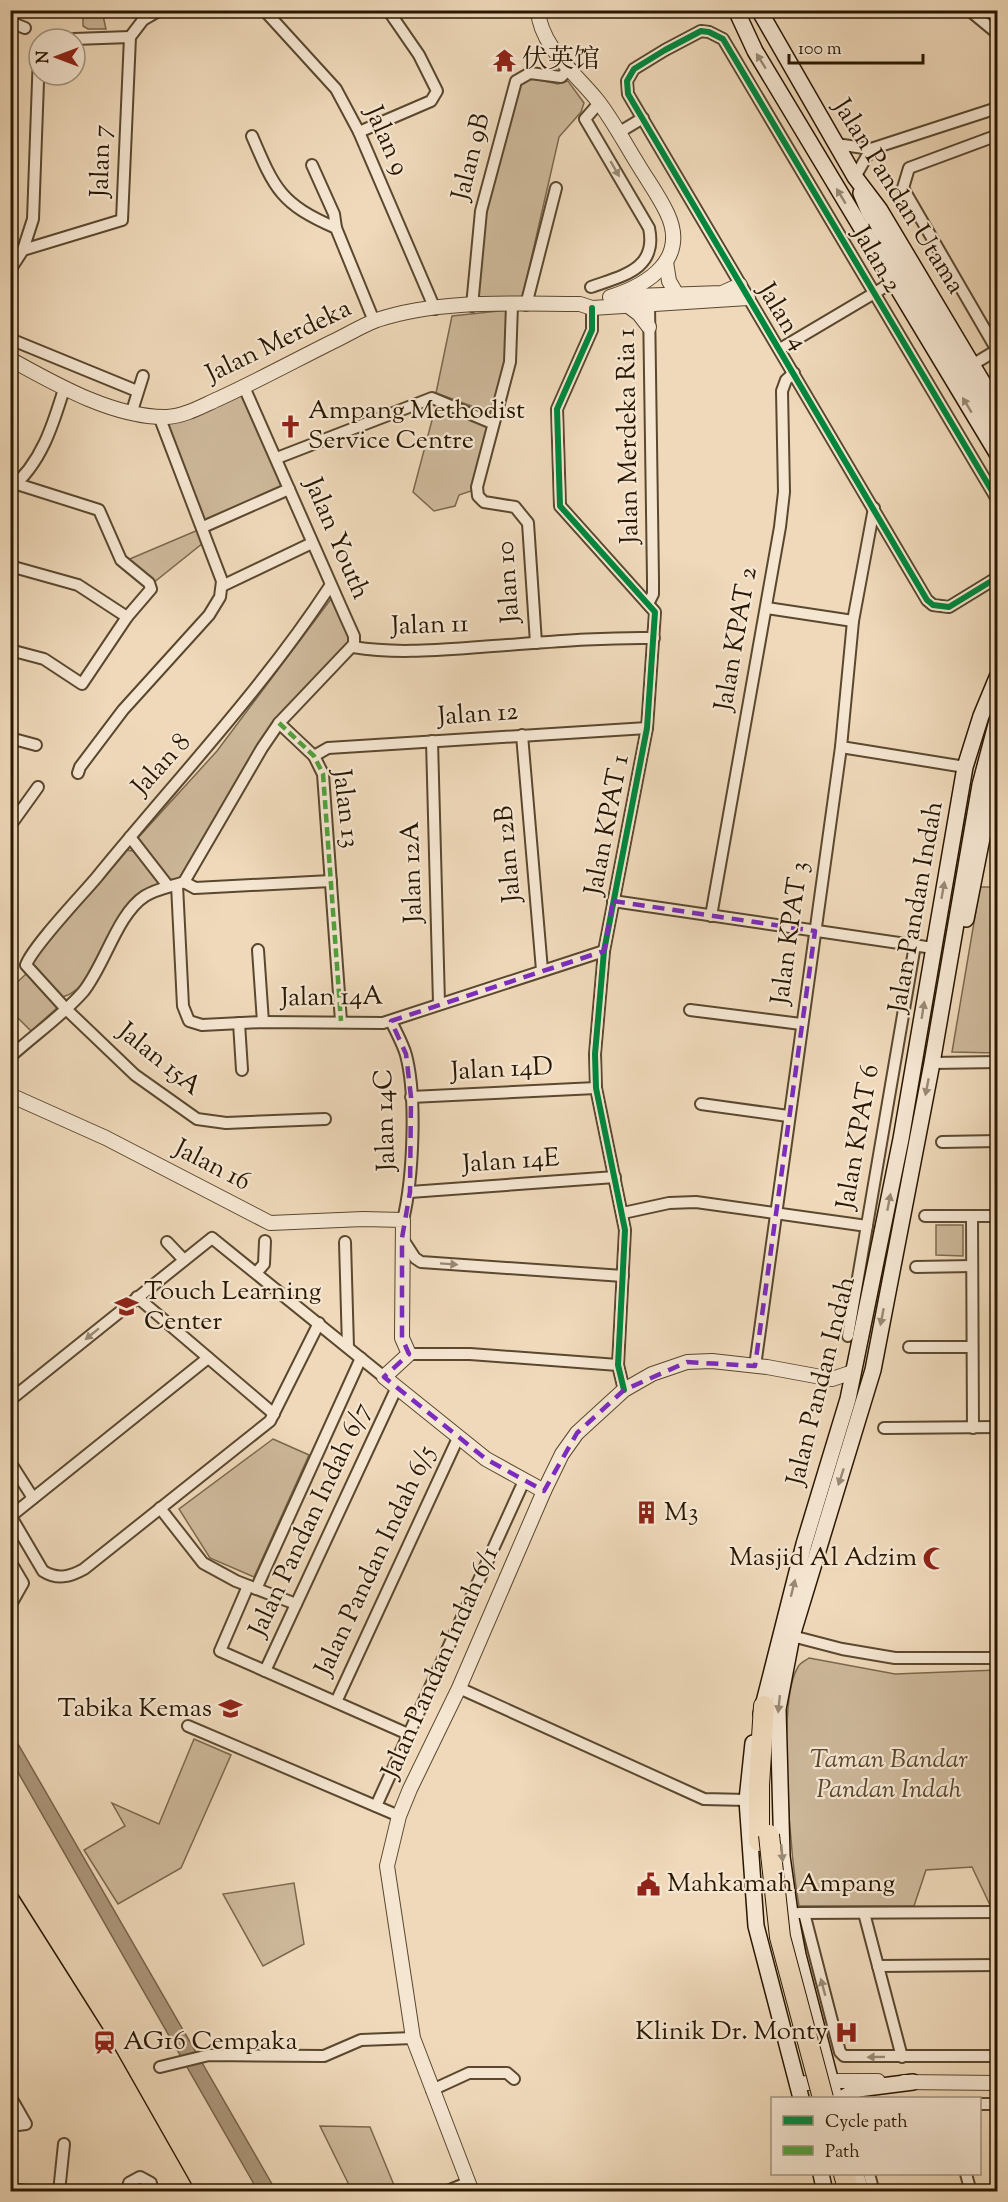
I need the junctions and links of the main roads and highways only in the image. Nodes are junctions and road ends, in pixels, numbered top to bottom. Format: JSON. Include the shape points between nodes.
{"nodes":[{"id":1,"x":736,"y":10,"type":"edge"},
{"id":2,"x":759,"y":10,"type":"edge"},
{"id":3,"x":814,"y":107,"type":"junction"},
{"id":4,"x":816,"y":154,"type":"junction"},
{"id":5,"x":855,"y":177,"type":"junction"},
{"id":6,"x":993,"y":411,"type":"edge"},
{"id":7,"x":998,"y":429,"type":"edge"},
{"id":8,"x":998,"y":455,"type":"edge"},
{"id":9,"x":998,"y":675,"type":"edge"},
{"id":10,"x":998,"y":717,"type":"edge"},
{"id":11,"x":998,"y":757,"type":"edge"},
{"id":12,"x":950,"y":953,"type":"junction"},
{"id":13,"x":764,"y":1706,"type":"junction"},
{"id":14,"x":777,"y":1732,"type":"junction"},
{"id":15,"x":764,"y":1838,"type":"junction"},
{"id":16,"x":814,"y":2014,"type":"junction"},
{"id":17,"x":781,"y":2023,"type":"junction"},
{"id":18,"x":913,"y":2082,"type":"road end"},
{"id":19,"x":827,"y":2090,"type":"edge"},
{"id":20,"x":799,"y":2091,"type":"edge"},
{"id":21,"x":812,"y":2097,"type":"edge"},
{"id":22,"x":845,"y":2097,"type":"edge"},
{"id":23,"x":821,"y":2175,"type":"edge"},
{"id":24,"x":832,"y":2175,"type":"edge"},
{"id":25,"x":844,"y":2175,"type":"edge"},
{"id":26,"x":856,"y":2175,"type":"edge"},
{"id":27,"x":825,"y":2192,"type":"edge"},
{"id":28,"x":837,"y":2192,"type":"edge"},
{"id":29,"x":849,"y":2192,"type":"edge"},
{"id":30,"x":861,"y":2192,"type":"edge"}],
"edges":[{"from":4,"to":1,"type":"main road","name":"Jalan Pandan Utama","one_way":true,"via":[[755,51]]},
{"from":2,"to":3,"type":"main road","name":"Jalan Pandan Utama"},
{"from":3,"to":4,"type":"main road","via":[[804,105],[799,115],[815,143]]},
{"from":3,"to":5,"type":"main road","name":"Jalan Pandan Utama"},
{"from":8,"to":4,"type":"main road","name":"Jalan Pandan Utama","one_way":true},
{"from":5,"to":6,"type":"main road","via":[[869,212]]},
{"from":5,"to":6,"type":"main road","name":"Jalan Pandan Utama","via":[[880,210],[972,365]]},
{"from":6,"to":7,"type":"main road"},
{"from":13,"to":9,"type":"main road","name":"Jalan Pandan Indah","one_way":true,"via":[[804,1544],[848,1399],[901,1139],[965,767]]},
{"from":10,"to":12,"type":"main road","via":[[980,785]]},
{"from":11,"to":12,"type":"main road","name":"Jalan Pandan Indah","via":[[975,882],[960,940]]},
{"from":12,"to":14,"type":"main road","name":"Jalan Pandan Indah","one_way":true,"via":[[873,1370],[792,1636],[780,1689]]},
{"from":13,"to":15,"type":"highway","via":[[759,1785]]},
{"from":13,"to":17,"type":"main road","name":"Jalan Pandan Indah","via":[[752,1746],[747,1800],[756,1926]]},
{"from":14,"to":15,"type":"highway","via":[[770,1754]]},
{"from":14,"to":16,"type":"main road","name":"Jalan Pandan Indah","one_way":true,"via":[[782,1856],[797,1913]]},
{"from":15,"to":19,"type":"highway","bridge":true,"via":[[780,1937]]},
{"from":15,"to":21,"type":"highway","via":[[762,1890],[773,1956]]},
{"from":16,"to":17,"type":"main road","via":[[810,2023],[799,2030]]},
{"from":16,"to":19,"type":"main road","name":"Jalan Pandan Indah"},
{"from":17,"to":20,"type":"main road","name":"Jalan Pandan Indah"},
{"from":18,"to":22,"type":"main road","via":[[858,2089]]},
{"from":23,"to":27,"type":"main road"},
{"from":24,"to":28,"type":"highway"},
{"from":25,"to":29,"type":"highway"},
{"from":26,"to":30,"type":"main road"}]}
